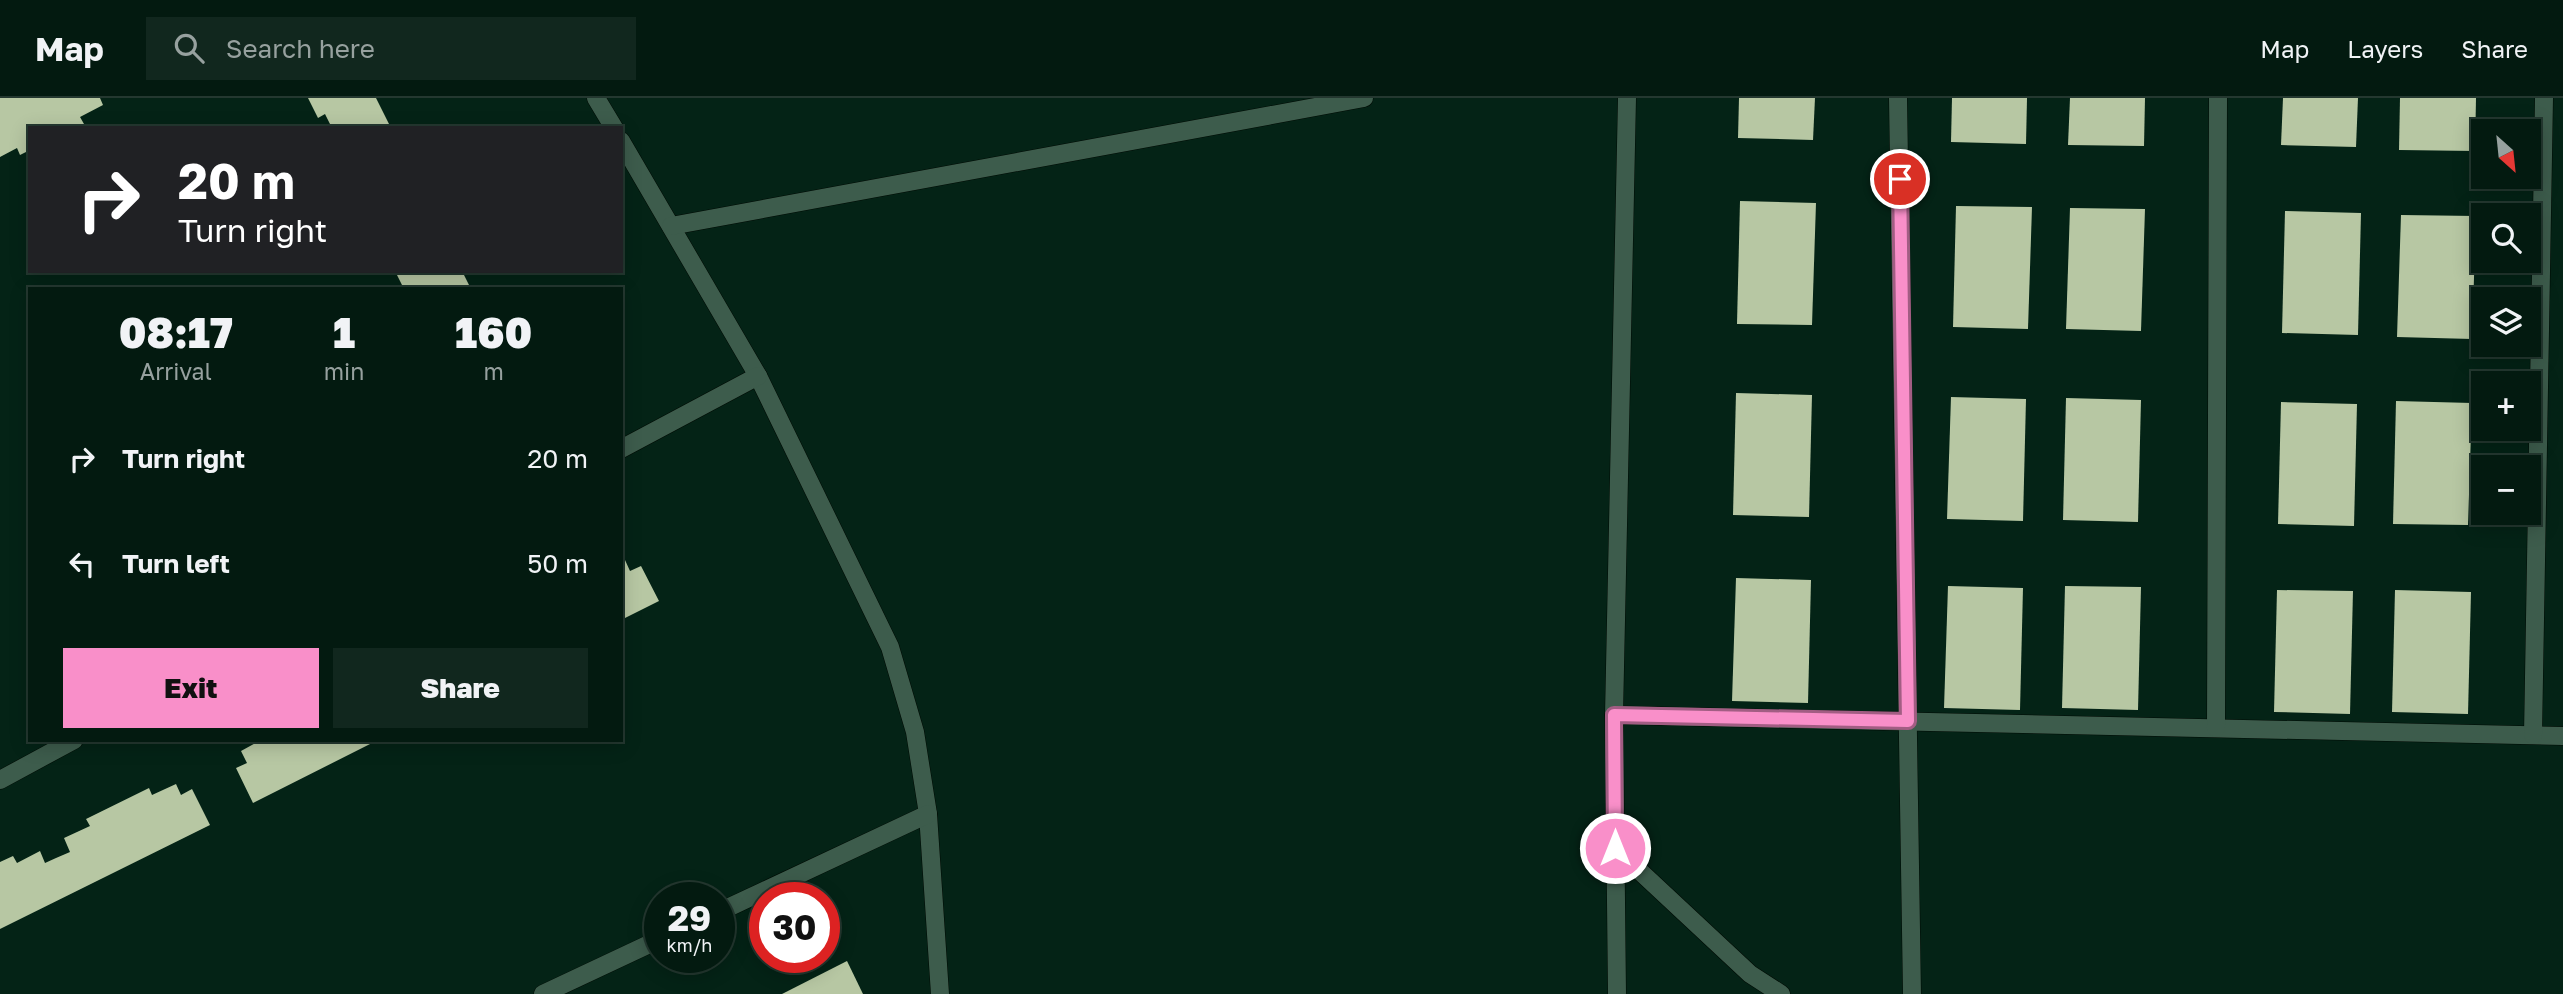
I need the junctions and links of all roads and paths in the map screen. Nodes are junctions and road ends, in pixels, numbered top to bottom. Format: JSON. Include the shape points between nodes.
{"nodes":[{"id":1,"x":596,"y":98,"type":"edge"},
{"id":2,"x":1364,"y":98,"type":"edge"},
{"id":3,"x":1628,"y":98,"type":"edge"},
{"id":4,"x":1899,"y":98,"type":"edge"},
{"id":5,"x":2218,"y":98,"type":"edge"},
{"id":6,"x":2544,"y":98,"type":"edge"},
{"id":7,"x":613,"y":126,"type":"edge"},
{"id":8,"x":623,"y":144,"type":"edge"},
{"id":9,"x":671,"y":226,"type":"junction"},
{"id":10,"x":758,"y":376,"type":"junction"},
{"id":11,"x":623,"y":448,"type":"edge"},
{"id":12,"x":1614,"y":715,"type":"junction"},
{"id":13,"x":1908,"y":721,"type":"junction"},
{"id":14,"x":2216,"y":728,"type":"junction"},
{"id":15,"x":2533,"y":735,"type":"junction"},
{"id":16,"x":2563,"y":736,"type":"edge"},
{"id":17,"x":70,"y":742,"type":"edge"},
{"id":18,"x":0,"y":780,"type":"edge"},
{"id":19,"x":928,"y":814,"type":"junction"},
{"id":20,"x":1615,"y":848,"type":"junction"},
{"id":21,"x":735,"y":904,"type":"edge"},
{"id":22,"x":644,"y":947,"type":"edge"},
{"id":23,"x":543,"y":994,"type":"edge"},
{"id":24,"x":940,"y":994,"type":"edge"},
{"id":25,"x":1617,"y":994,"type":"edge"},
{"id":26,"x":1781,"y":994,"type":"edge"},
{"id":27,"x":1912,"y":994,"type":"edge"}],
"edges":[{"from":1,"to":7,"type":"street"},
{"from":2,"to":9,"type":"street"},
{"from":3,"to":12,"type":"street"},
{"from":4,"to":13,"type":"street"},
{"from":5,"to":14,"type":"street"},
{"from":6,"to":15,"type":"street"},
{"from":8,"to":9,"type":"street"},
{"from":9,"to":10,"type":"street"},
{"from":10,"to":11,"type":"street"},
{"from":10,"to":19,"type":"street","via":[[890,647],[915,732]]},
{"from":12,"to":13,"type":"street"},
{"from":12,"to":20,"type":"street"},
{"from":13,"to":14,"type":"street"},
{"from":13,"to":27,"type":"street"},
{"from":14,"to":15,"type":"street"},
{"from":15,"to":16,"type":"street"},
{"from":17,"to":18,"type":"street"},
{"from":19,"to":21,"type":"street"},
{"from":19,"to":24,"type":"street"},
{"from":20,"to":25,"type":"street"},
{"from":20,"to":26,"type":"street","via":[[1749,974]]},
{"from":22,"to":23,"type":"street"}]}
